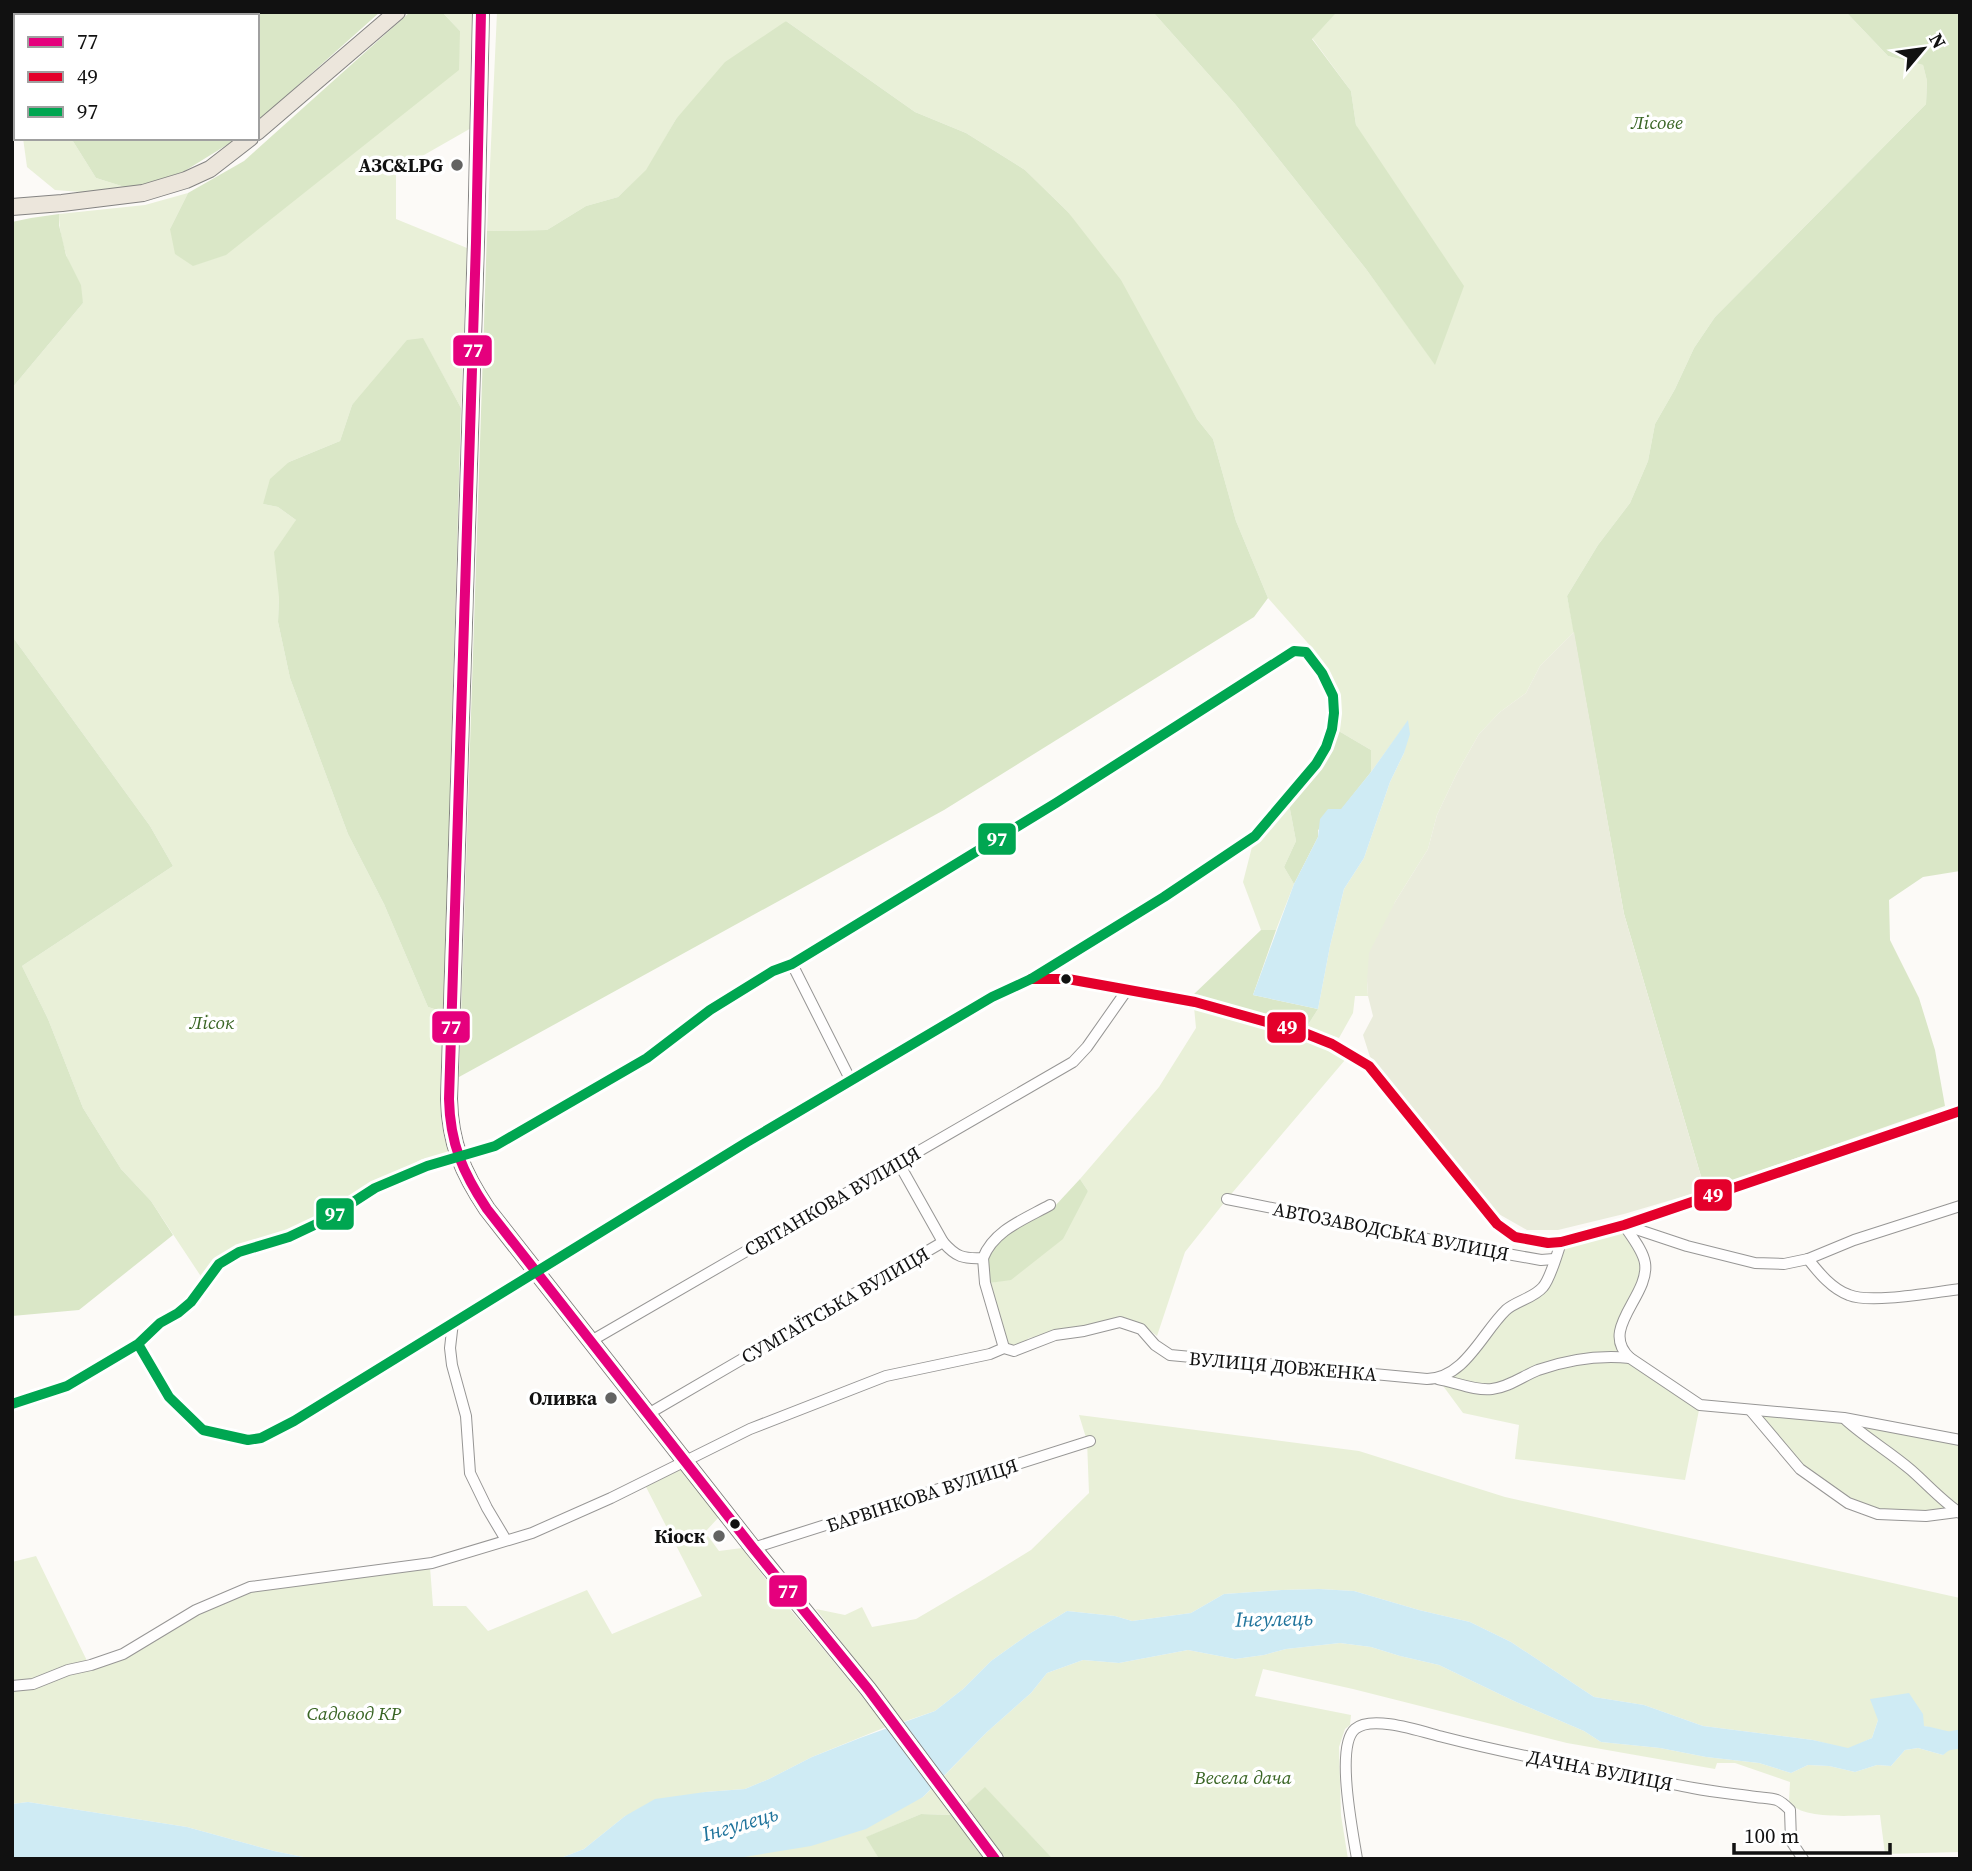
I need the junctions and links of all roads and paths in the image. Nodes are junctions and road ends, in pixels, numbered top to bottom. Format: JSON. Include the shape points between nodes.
{"nodes":[{"id":1,"x":397,"y":12,"type":"edge"},
{"id":2,"x":481,"y":12,"type":"edge"},
{"id":3,"x":259,"y":130,"type":"edge"},
{"id":4,"x":247,"y":140,"type":"edge"},
{"id":5,"x":12,"y":207,"type":"edge"},
{"id":6,"x":792,"y":964,"type":"junction"},
{"id":7,"x":1031,"y":979,"type":"junction"},
{"id":8,"x":1126,"y":990,"type":"junction"},
{"id":9,"x":851,"y":1081,"type":"junction"},
{"id":10,"x":1960,"y":1111,"type":"edge"},
{"id":11,"x":458,"y":1157,"type":"junction"},
{"id":12,"x":898,"y":1162,"type":"junction"},
{"id":13,"x":1227,"y":1199,"type":"dead end"},
{"id":14,"x":1050,"y":1205,"type":"dead end"},
{"id":15,"x":1960,"y":1206,"type":"edge"},
{"id":16,"x":1624,"y":1225,"type":"junction"},
{"id":17,"x":943,"y":1242,"type":"junction"},
{"id":18,"x":1561,"y":1242,"type":"junction"},
{"id":19,"x":983,"y":1258,"type":"junction"},
{"id":20,"x":1554,"y":1259,"type":"junction"},
{"id":21,"x":1808,"y":1259,"type":"junction"},
{"id":22,"x":536,"y":1271,"type":"junction"},
{"id":23,"x":1960,"y":1289,"type":"edge"},
{"id":24,"x":453,"y":1322,"type":"junction"},
{"id":25,"x":591,"y":1341,"type":"junction"},
{"id":26,"x":138,"y":1344,"type":"junction"},
{"id":27,"x":1004,"y":1348,"type":"junction"},
{"id":28,"x":1630,"y":1358,"type":"junction"},
{"id":29,"x":1438,"y":1379,"type":"junction"},
{"id":30,"x":12,"y":1404,"type":"edge"},
{"id":31,"x":1751,"y":1411,"type":"junction"},
{"id":32,"x":648,"y":1414,"type":"junction"},
{"id":33,"x":1844,"y":1418,"type":"junction"},
{"id":34,"x":1960,"y":1440,"type":"edge"},
{"id":35,"x":1090,"y":1441,"type":"dead end"},
{"id":36,"x":684,"y":1460,"type":"junction"},
{"id":37,"x":1959,"y":1513,"type":"edge"},
{"id":38,"x":506,"y":1540,"type":"junction"},
{"id":39,"x":753,"y":1548,"type":"junction"},
{"id":40,"x":12,"y":1686,"type":"edge"},
{"id":41,"x":995,"y":1859,"type":"edge"},
{"id":42,"x":1357,"y":1859,"type":"edge"},
{"id":43,"x":1803,"y":1859,"type":"edge"}],
"edges":[{"from":1,"to":3,"type":"main road"},
{"from":2,"to":11,"type":"main road","via":[[449,1099]]},
{"from":4,"to":5,"type":"main road","via":[[210,169],[175,183],[143,192]]},
{"from":6,"to":7,"type":"street","via":[[1294,651],[1306,652],[1328,684],[1334,713],[1326,747],[1301,783],[1255,836]]},
{"from":6,"to":9,"type":"street"},
{"from":6,"to":11,"type":"street","via":[[710,1010],[647,1058],[495,1146]]},
{"from":7,"to":8,"type":"street","via":[[1068,979]]},
{"from":7,"to":9,"type":"street"},
{"from":8,"to":12,"type":"street","name":"СВІТАНКОВА ВУЛИЦЯ","via":[[1073,1062]]},
{"from":8,"to":18,"type":"street","via":[[1195,1002],[1302,1031],[1332,1044],[1369,1066],[1497,1224],[1515,1237]]},
{"from":9,"to":22,"type":"street"},
{"from":10,"to":16,"type":"street"},
{"from":11,"to":22,"type":"main road","via":[[487,1209]]},
{"from":11,"to":26,"type":"street","via":[[375,1188],[289,1237],[239,1252],[219,1264],[191,1302]]},
{"from":12,"to":17,"type":"street"},
{"from":12,"to":25,"type":"street","name":"СВІТАНКОВА ВУЛИЦЯ"},
{"from":13,"to":20,"type":"street","name":"АВТОЗАВОДСЬКА ВУЛИЦЯ","via":[[1457,1245]]},
{"from":14,"to":19,"type":"street","via":[[993,1240]]},
{"from":15,"to":21,"type":"street"},
{"from":16,"to":18,"type":"street"},
{"from":16,"to":21,"type":"street","via":[[1755,1263]]},
{"from":16,"to":28,"type":"street","via":[[1645,1264],[1644,1278],[1619,1335]]},
{"from":17,"to":19,"type":"street","name":"СУМГАЇТСЬКА ВУЛИЦЯ","via":[[952,1254]]},
{"from":17,"to":32,"type":"street","name":"СУМГАЇТСЬКА ВУЛИЦЯ"},
{"from":18,"to":20,"type":"street"},
{"from":19,"to":27,"type":"street","via":[[985,1283]]},
{"from":20,"to":29,"type":"street","via":[[1543,1287],[1508,1309],[1464,1361]]},
{"from":21,"to":23,"type":"street","via":[[1828,1282],[1862,1299]]},
{"from":22,"to":24,"type":"street"},
{"from":22,"to":25,"type":"main road"},
{"from":24,"to":26,"type":"street","via":[[294,1421],[248,1440],[203,1430],[169,1396]]},
{"from":24,"to":38,"type":"street","via":[[450,1348],[466,1416],[470,1473]]},
{"from":25,"to":32,"type":"main road"},
{"from":26,"to":30,"type":"street","via":[[67,1386]]},
{"from":27,"to":29,"type":"street","name":"ВУЛИЦЯ ДОВЖЕНКА","via":[[1013,1351],[1055,1335],[1120,1322],[1141,1329],[1170,1355]]},
{"from":27,"to":36,"type":"street","name":"ВУЛИЦЯ ДОВЖЕНКА","via":[[886,1376]]},
{"from":28,"to":29,"type":"street","name":"ВУЛИЦЯ ДОВЖЕНКА","via":[[1571,1361],[1492,1389]]},
{"from":28,"to":31,"type":"street","via":[[1700,1405]]},
{"from":31,"to":33,"type":"street"},
{"from":31,"to":37,"type":"street","via":[[1800,1469],[1848,1503],[1878,1514]]},
{"from":32,"to":36,"type":"main road"},
{"from":33,"to":34,"type":"street"},
{"from":33,"to":37,"type":"street"},
{"from":35,"to":39,"type":"street","name":"БАРВІНКОВА ВУЛИЦЯ"},
{"from":36,"to":38,"type":"street","name":"ВУЛИЦЯ ДОВЖЕНКА","via":[[558,1523]]},
{"from":36,"to":39,"type":"main road"},
{"from":38,"to":40,"type":"street","name":"ВУЛИЦЯ ДОВЖЕНКА","via":[[432,1563],[250,1587],[196,1610],[123,1654],[33,1684]]},
{"from":39,"to":41,"type":"main road","via":[[868,1689]]},
{"from":42,"to":43,"type":"street","name":"ДАЧНА ВУЛИЦЯ","via":[[1346,1780],[1347,1745],[1357,1727],[1377,1723],[1698,1789],[1779,1800],[1790,1810],[1791,1841]]}]}
